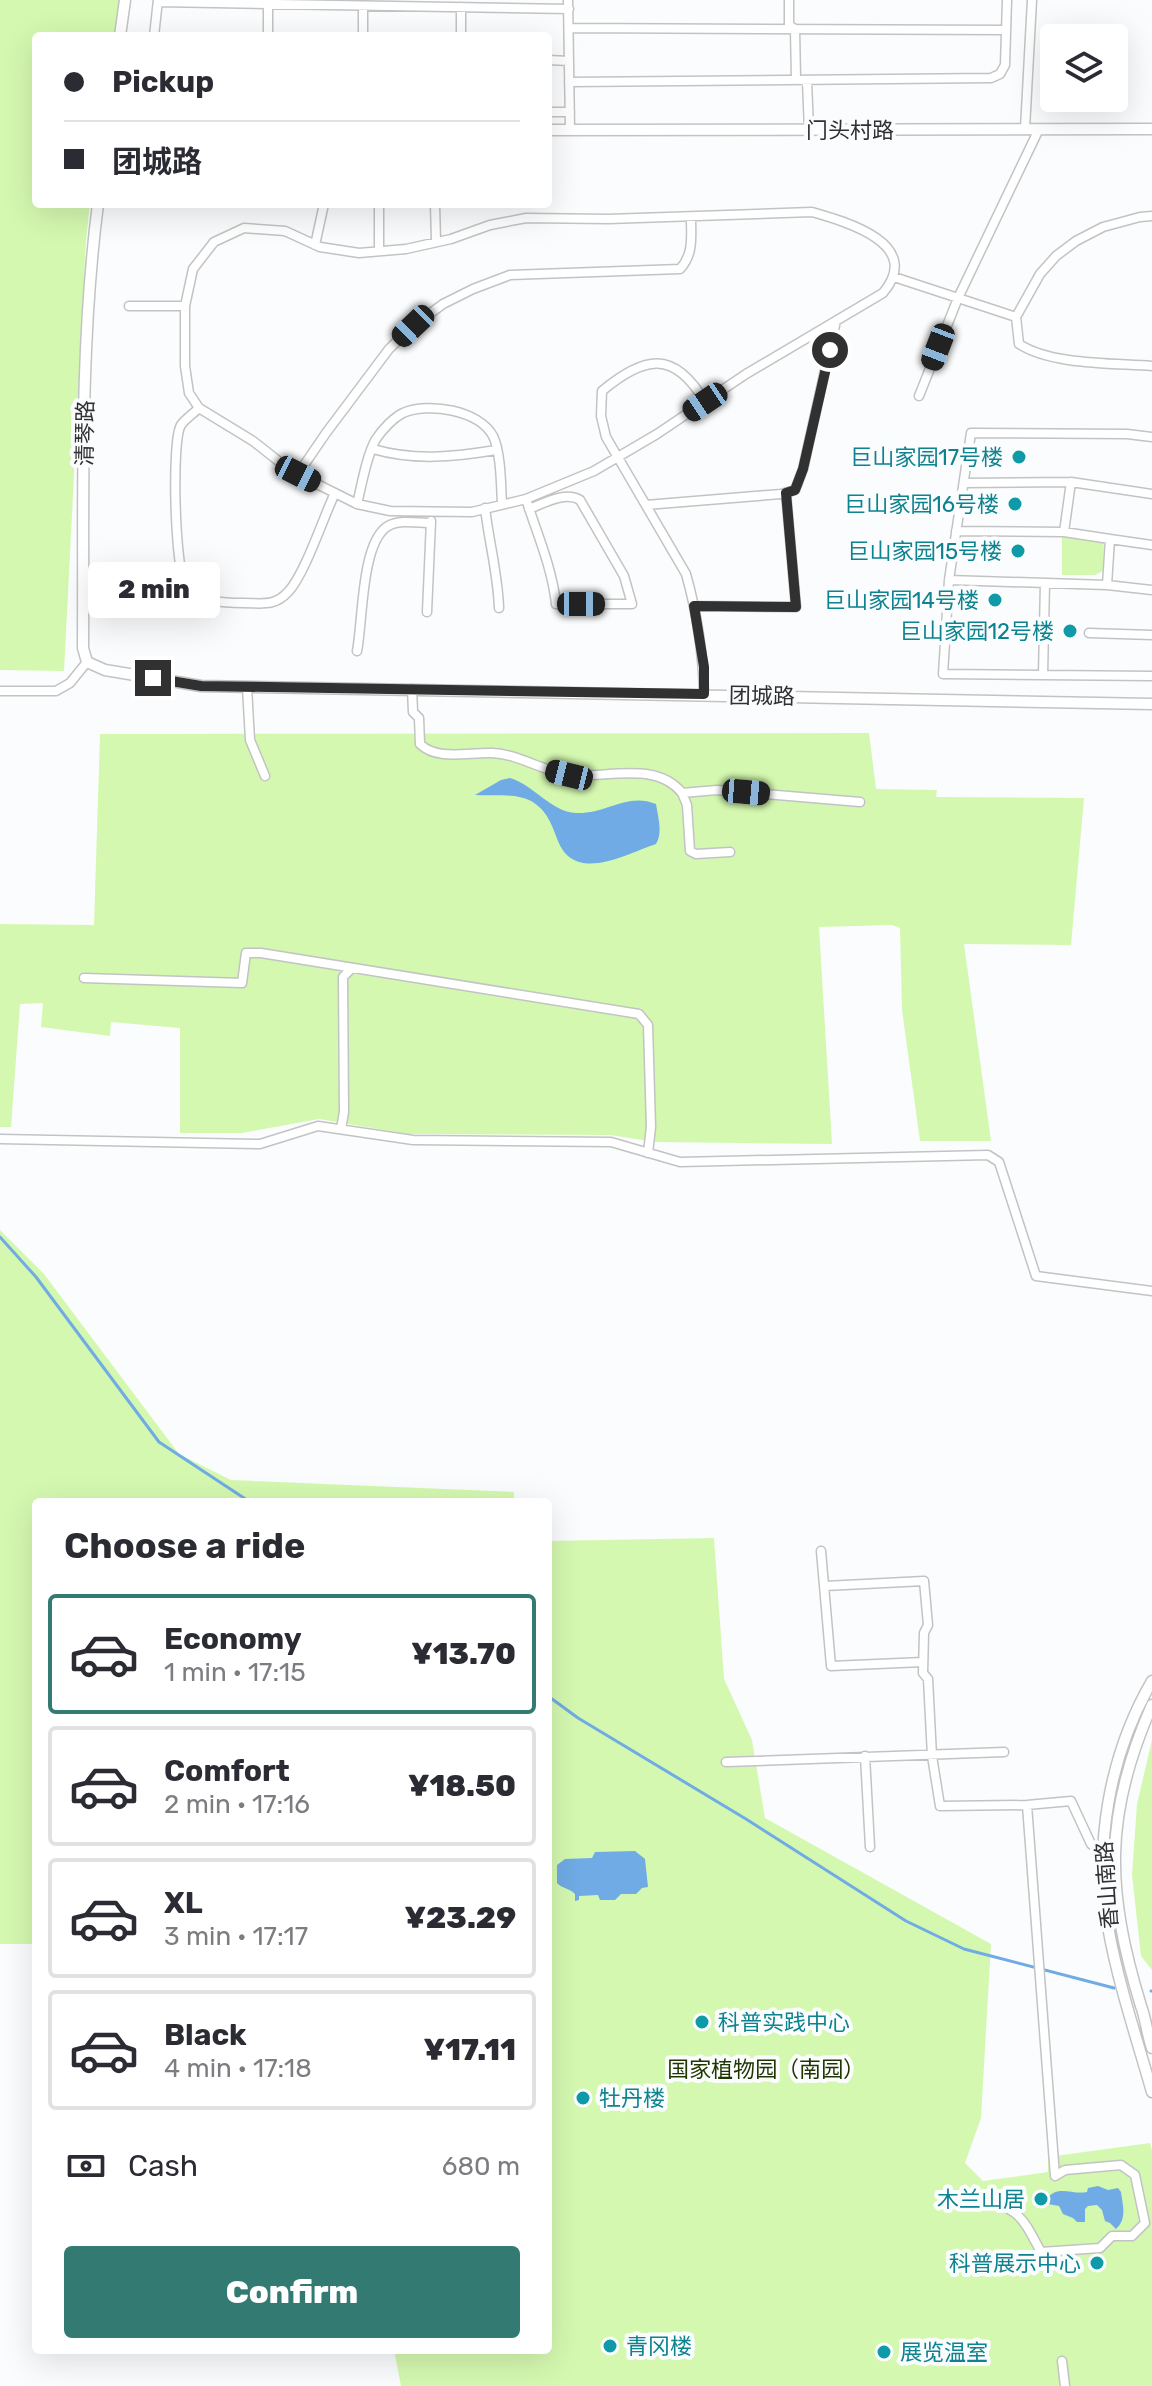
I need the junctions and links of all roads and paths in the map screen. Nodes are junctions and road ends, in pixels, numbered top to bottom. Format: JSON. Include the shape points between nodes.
{"nodes":[{"id":1,"x":125,"y":0,"type":"edge"},
{"id":2,"x":789,"y":0,"type":"edge"},
{"id":3,"x":1007,"y":0,"type":"edge"},
{"id":4,"x":1032,"y":0,"type":"edge"},
{"id":5,"x":158,"y":1,"type":"edge"},
{"id":6,"x":568,"y":4,"type":"edge"},
{"id":7,"x":268,"y":6,"type":"junction"},
{"id":8,"x":363,"y":6,"type":"junction"},
{"id":9,"x":461,"y":7,"type":"junction"},
{"id":10,"x":569,"y":28,"type":"junction"},
{"id":11,"x":795,"y":29,"type":"junction"},
{"id":12,"x":1006,"y":30,"type":"junction"},
{"id":13,"x":121,"y":32,"type":"edge"},
{"id":14,"x":154,"y":32,"type":"edge"},
{"id":15,"x":268,"y":32,"type":"edge"},
{"id":16,"x":363,"y":32,"type":"edge"},
{"id":17,"x":461,"y":32,"type":"edge"},
{"id":18,"x":552,"y":60,"type":"edge"},
{"id":19,"x":569,"y":61,"type":"junction"},
{"id":20,"x":807,"y":81,"type":"junction"},
{"id":21,"x":569,"y":82,"type":"junction"},
{"id":22,"x":552,"y":112,"type":"edge"},
{"id":23,"x":570,"y":112,"type":"junction"},
{"id":24,"x":1025,"y":129,"type":"junction"},
{"id":25,"x":1039,"y":129,"type":"junction"},
{"id":26,"x":1152,"y":129,"type":"edge"},
{"id":27,"x":552,"y":130,"type":"edge"},
{"id":28,"x":570,"y":130,"type":"junction"},
{"id":29,"x":809,"y":130,"type":"junction"},
{"id":30,"x":98,"y":208,"type":"edge"},
{"id":31,"x":323,"y":208,"type":"edge"},
{"id":32,"x":379,"y":208,"type":"edge"},
{"id":33,"x":435,"y":208,"type":"edge"},
{"id":34,"x":1152,"y":216,"type":"edge"},
{"id":35,"x":691,"y":217,"type":"junction"},
{"id":36,"x":436,"y":242,"type":"junction"},
{"id":37,"x":315,"y":245,"type":"junction"},
{"id":38,"x":379,"y":251,"type":"junction"},
{"id":39,"x":894,"y":277,"type":"junction"},
{"id":40,"x":958,"y":298,"type":"junction"},
{"id":41,"x":129,"y":306,"type":"dead end"},
{"id":42,"x":185,"y":306,"type":"junction"},
{"id":43,"x":1016,"y":317,"type":"junction"},
{"id":44,"x":836,"y":321,"type":"junction"},
{"id":45,"x":1152,"y":366,"type":"edge"},
{"id":46,"x":919,"y":396,"type":"dead end"},
{"id":47,"x":705,"y":402,"type":"junction"},
{"id":48,"x":199,"y":408,"type":"junction"},
{"id":49,"x":1152,"y":437,"type":"edge"},
{"id":50,"x":373,"y":449,"type":"junction"},
{"id":51,"x":496,"y":450,"type":"junction"},
{"id":52,"x":617,"y":458,"type":"junction"},
{"id":53,"x":298,"y":474,"type":"junction"},
{"id":54,"x":1071,"y":482,"type":"junction"},
{"id":55,"x":964,"y":483,"type":"junction"},
{"id":56,"x":335,"y":493,"type":"junction"},
{"id":57,"x":786,"y":493,"type":"junction"},
{"id":58,"x":1152,"y":494,"type":"edge"},
{"id":59,"x":526,"y":499,"type":"junction"},
{"id":60,"x":357,"y":504,"type":"junction"},
{"id":61,"x":502,"y":504,"type":"junction"},
{"id":62,"x":646,"y":505,"type":"junction"},
{"id":63,"x":485,"y":508,"type":"junction"},
{"id":64,"x":529,"y":509,"type":"junction"},
{"id":65,"x":432,"y":513,"type":"junction"},
{"id":66,"x":431,"y":523,"type":"junction"},
{"id":67,"x":956,"y":531,"type":"junction"},
{"id":68,"x":1064,"y":532,"type":"junction"},
{"id":69,"x":1110,"y":539,"type":"junction"},
{"id":70,"x":1152,"y":545,"type":"edge"},
{"id":71,"x":949,"y":580,"type":"junction"},
{"id":72,"x":1045,"y":583,"type":"junction"},
{"id":73,"x":1107,"y":585,"type":"junction"},
{"id":74,"x":1152,"y":590,"type":"edge"},
{"id":75,"x":694,"y":606,"type":"junction"},
{"id":76,"x":499,"y":608,"type":"dead end"},
{"id":77,"x":427,"y":612,"type":"dead end"},
{"id":78,"x":945,"y":629,"type":"junction"},
{"id":79,"x":1044,"y":633,"type":"junction"},
{"id":80,"x":1089,"y":633,"type":"dead end"},
{"id":81,"x":1152,"y":635,"type":"edge"},
{"id":82,"x":357,"y":651,"type":"dead end"},
{"id":83,"x":87,"y":662,"type":"junction"},
{"id":84,"x":1043,"y":675,"type":"junction"},
{"id":85,"x":1152,"y":676,"type":"edge"},
{"id":86,"x":247,"y":687,"type":"junction"},
{"id":87,"x":412,"y":689,"type":"junction"},
{"id":88,"x":0,"y":691,"type":"edge"},
{"id":89,"x":704,"y":694,"type":"junction"},
{"id":90,"x":1152,"y":704,"type":"edge"},
{"id":91,"x":265,"y":776,"type":"dead end"},
{"id":92,"x":682,"y":793,"type":"junction"},
{"id":93,"x":860,"y":802,"type":"dead end"},
{"id":94,"x":730,"y":852,"type":"dead end"},
{"id":95,"x":351,"y":969,"type":"junction"},
{"id":96,"x":84,"y":978,"type":"dead end"},
{"id":97,"x":341,"y":1129,"type":"junction"},
{"id":98,"x":0,"y":1139,"type":"edge"},
{"id":99,"x":648,"y":1153,"type":"junction"},
{"id":100,"x":1152,"y":1291,"type":"edge"},
{"id":101,"x":821,"y":1551,"type":"dead end"},
{"id":102,"x":825,"y":1586,"type":"junction"},
{"id":103,"x":923,"y":1662,"type":"junction"},
{"id":104,"x":1152,"y":1681,"type":"edge"},
{"id":105,"x":1152,"y":1705,"type":"edge"},
{"id":106,"x":1004,"y":1752,"type":"dead end"},
{"id":107,"x":865,"y":1756,"type":"junction"},
{"id":108,"x":932,"y":1756,"type":"junction"},
{"id":109,"x":726,"y":1762,"type":"dead end"},
{"id":110,"x":1027,"y":1805,"type":"junction"},
{"id":111,"x":870,"y":1847,"type":"dead end"},
{"id":112,"x":1103,"y":1853,"type":"junction"},
{"id":113,"x":1147,"y":2008,"type":"edge"},
{"id":114,"x":1152,"y":2048,"type":"edge"},
{"id":115,"x":1152,"y":2092,"type":"edge"},
{"id":116,"x":978,"y":2202,"type":"dead end"},
{"id":117,"x":1062,"y":2361,"type":"dead end"},
{"id":118,"x":1065,"y":2386,"type":"edge"}],
"edges":[{"from":1,"to":13,"type":"street"},
{"from":2,"to":11,"type":"street","via":[[789,25]]},
{"from":3,"to":12,"type":"street"},
{"from":4,"to":24,"type":"street"},
{"from":5,"to":7,"type":"street"},
{"from":5,"to":14,"type":"street"},
{"from":6,"to":9,"type":"street"},
{"from":6,"to":10,"type":"street"},
{"from":7,"to":8,"type":"street"},
{"from":7,"to":15,"type":"street"},
{"from":8,"to":9,"type":"street"},
{"from":8,"to":16,"type":"street"},
{"from":9,"to":17,"type":"street"},
{"from":10,"to":11,"type":"street"},
{"from":10,"to":19,"type":"street"},
{"from":11,"to":12,"type":"street"},
{"from":11,"to":20,"type":"street","via":[[796,79]]},
{"from":12,"to":20,"type":"street","via":[[1005,65],[991,78]]},
{"from":18,"to":19,"type":"street"},
{"from":19,"to":21,"type":"street"},
{"from":20,"to":21,"type":"street"},
{"from":20,"to":29,"type":"street"},
{"from":21,"to":23,"type":"street"},
{"from":22,"to":23,"type":"street"},
{"from":23,"to":28,"type":"street"},
{"from":24,"to":25,"type":"street","name":"门头村路"},
{"from":24,"to":29,"type":"street","name":"门头村路"},
{"from":25,"to":26,"type":"street","name":"门头村路"},
{"from":25,"to":40,"type":"street"},
{"from":27,"to":28,"type":"street","name":"门头村路"},
{"from":28,"to":29,"type":"street","name":"门头村路"},
{"from":30,"to":83,"type":"street","name":"清琴路","via":[[86,349]]},
{"from":31,"to":37,"type":"street"},
{"from":32,"to":38,"type":"street"},
{"from":33,"to":36,"type":"street"},
{"from":34,"to":43,"type":"street","via":[[1103,227],[1076,241],[1040,274]]},
{"from":35,"to":36,"type":"street","via":[[526,218]]},
{"from":35,"to":39,"type":"street","via":[[812,212],[875,236],[891,253]]},
{"from":35,"to":53,"type":"street","via":[[691,248],[680,269],[510,275],[443,304],[389,349]]},
{"from":36,"to":38,"type":"street"},
{"from":37,"to":38,"type":"street"},
{"from":37,"to":42,"type":"street","via":[[285,231],[244,228],[214,242],[193,269]]},
{"from":39,"to":40,"type":"street"},
{"from":39,"to":44,"type":"street","via":[[883,293]]},
{"from":40,"to":43,"type":"street"},
{"from":40,"to":46,"type":"street"},
{"from":41,"to":42,"type":"street"},
{"from":42,"to":48,"type":"street","via":[[185,366],[189,393]]},
{"from":43,"to":45,"type":"street","via":[[1019,344],[1033,353]]},
{"from":44,"to":47,"type":"street"},
{"from":44,"to":57,"type":"street","via":[[803,469],[795,490]]},
{"from":47,"to":52,"type":"street"},
{"from":47,"to":52,"type":"street","via":[[672,366],[654,361],[619,377],[602,391],[601,416]]},
{"from":48,"to":53,"type":"street"},
{"from":48,"to":56,"type":"street","via":[[181,424],[176,443],[181,570],[183,585],[196,597],[273,603],[289,591],[301,571]]},
{"from":49,"to":55,"type":"street","via":[[971,433]]},
{"from":50,"to":51,"type":"street","via":[[418,458]]},
{"from":50,"to":51,"type":"street","via":[[404,413],[438,409],[478,420],[493,437]]},
{"from":50,"to":60,"type":"street"},
{"from":51,"to":61,"type":"street"},
{"from":52,"to":59,"type":"street"},
{"from":52,"to":62,"type":"street"},
{"from":53,"to":56,"type":"street"},
{"from":54,"to":55,"type":"street"},
{"from":54,"to":58,"type":"street"},
{"from":54,"to":68,"type":"street"},
{"from":55,"to":67,"type":"street"},
{"from":56,"to":60,"type":"street"},
{"from":57,"to":62,"type":"street"},
{"from":57,"to":75,"type":"street","via":[[796,607]]},
{"from":59,"to":61,"type":"street"},
{"from":59,"to":64,"type":"street"},
{"from":60,"to":65,"type":"street"},
{"from":61,"to":63,"type":"street"},
{"from":62,"to":75,"type":"street","via":[[686,574]]},
{"from":63,"to":65,"type":"street"},
{"from":63,"to":76,"type":"street"},
{"from":64,"to":64,"type":"street","via":[[556,604],[632,604],[624,576],[580,500],[567,496]]},
{"from":65,"to":66,"type":"street"},
{"from":66,"to":77,"type":"street"},
{"from":66,"to":82,"type":"street","via":[[403,522],[380,533],[370,552]]},
{"from":67,"to":68,"type":"street"},
{"from":67,"to":71,"type":"street"},
{"from":68,"to":69,"type":"street"},
{"from":69,"to":70,"type":"street"},
{"from":69,"to":73,"type":"street"},
{"from":71,"to":72,"type":"street"},
{"from":71,"to":78,"type":"street"},
{"from":72,"to":73,"type":"street"},
{"from":72,"to":79,"type":"street"},
{"from":73,"to":74,"type":"street"},
{"from":75,"to":89,"type":"street"},
{"from":78,"to":79,"type":"street"},
{"from":78,"to":84,"type":"street","via":[[943,674]]},
{"from":79,"to":84,"type":"street"},
{"from":80,"to":81,"type":"street"},
{"from":83,"to":86,"type":"street","name":"团城路","via":[[105,670],[201,686]]},
{"from":83,"to":88,"type":"street","via":[[56,691]]},
{"from":84,"to":85,"type":"street"},
{"from":86,"to":87,"type":"street","name":"团城路"},
{"from":86,"to":91,"type":"street","via":[[250,740]]},
{"from":87,"to":89,"type":"street","name":"团城路"},
{"from":87,"to":92,"type":"street","via":[[420,744],[428,752],[494,753],[569,775],[650,775]]},
{"from":89,"to":90,"type":"street","name":"团城路"},
{"from":92,"to":93,"type":"street","via":[[717,790]]},
{"from":92,"to":94,"type":"street","via":[[690,851]]},
{"from":95,"to":96,"type":"street","via":[[246,953],[242,983]]},
{"from":95,"to":97,"type":"street","via":[[343,977]]},
{"from":95,"to":99,"type":"street","via":[[639,1014],[648,1025]]},
{"from":97,"to":98,"type":"street","via":[[318,1126],[260,1144]]},
{"from":97,"to":99,"type":"street","via":[[413,1140],[611,1142]]},
{"from":99,"to":100,"type":"street","via":[[680,1162],[988,1155],[999,1162],[1036,1276]]},
{"from":101,"to":102,"type":"street"},
{"from":102,"to":103,"type":"street","via":[[831,1666]]},
{"from":102,"to":103,"type":"street","via":[[924,1581],[928,1625]]},
{"from":103,"to":108,"type":"street"},
{"from":104,"to":112,"type":"street","name":"香山南路","via":[[1124,1742],[1111,1787]]},
{"from":105,"to":113,"type":"street","name":"香山南路","via":[[1122,1789],[1114,1882],[1131,1977]]},
{"from":106,"to":108,"type":"street"},
{"from":107,"to":108,"type":"street"},
{"from":107,"to":109,"type":"street"},
{"from":107,"to":111,"type":"street"},
{"from":108,"to":110,"type":"street","via":[[940,1806]]},
{"from":110,"to":112,"type":"street","via":[[1071,1801],[1091,1844]]},
{"from":110,"to":116,"type":"street","via":[[1055,2176],[1065,2170],[1121,2165],[1135,2175],[1145,2223],[1132,2236],[1112,2236],[1100,2248],[1041,2252],[1011,2208]]},
{"from":112,"to":115,"type":"street","name":"香山南路","via":[[1108,1929]]},
{"from":113,"to":114,"type":"street","name":"香山南路"},
{"from":117,"to":118,"type":"street"}]}
